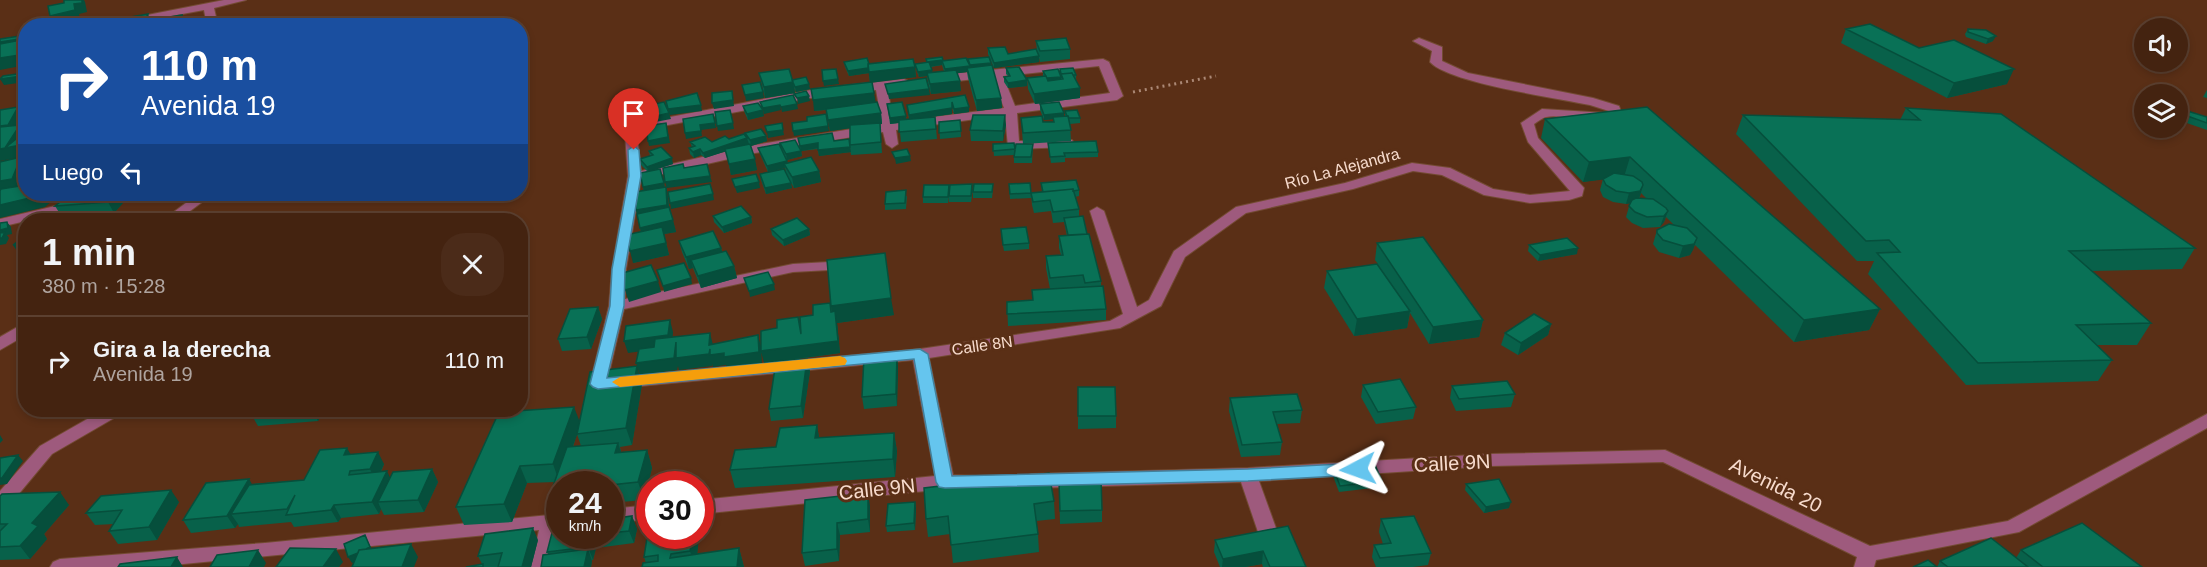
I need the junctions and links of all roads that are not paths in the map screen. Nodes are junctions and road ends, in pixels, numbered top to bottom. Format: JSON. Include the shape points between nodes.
{"nodes":[{"id":1,"x":241,"y":0,"type":"edge"},
{"id":2,"x":209,"y":7,"type":"junction"},
{"id":3,"x":144,"y":18,"type":"edge"},
{"id":4,"x":211,"y":18,"type":"edge"},
{"id":5,"x":1419,"y":41,"type":"dead end"},
{"id":6,"x":996,"y":73,"type":"junction"},
{"id":7,"x":881,"y":86,"type":"junction"},
{"id":8,"x":1011,"y":111,"type":"junction"},
{"id":9,"x":18,"y":115,"type":"edge"},
{"id":10,"x":0,"y":118,"type":"edge"},
{"id":11,"x":888,"y":127,"type":"junction"},
{"id":12,"x":1071,"y":143,"type":"edge"},
{"id":13,"x":892,"y":144,"type":"dead end"},
{"id":14,"x":635,"y":176,"type":"junction"},
{"id":15,"x":196,"y":201,"type":"edge"},
{"id":16,"x":68,"y":207,"type":"edge"},
{"id":17,"x":1097,"y":211,"type":"dead end"},
{"id":18,"x":42,"y":213,"type":"edge"},
{"id":19,"x":180,"y":213,"type":"edge"},
{"id":20,"x":18,"y":219,"type":"edge"},
{"id":21,"x":0,"y":223,"type":"edge"},
{"id":22,"x":854,"y":264,"type":"edge"},
{"id":23,"x":617,"y":306,"type":"junction"},
{"id":24,"x":1132,"y":316,"type":"junction"},
{"id":25,"x":1114,"y":326,"type":"joint"},
{"id":26,"x":18,"y":333,"type":"edge"},
{"id":27,"x":0,"y":345,"type":"edge"},
{"id":28,"x":920,"y":354,"type":"junction"},
{"id":29,"x":103,"y":417,"type":"edge"},
{"id":30,"x":2207,"y":420,"type":"edge"},
{"id":31,"x":1665,"y":456,"type":"joint"},
{"id":32,"x":1248,"y":475,"type":"junction"},
{"id":33,"x":945,"y":482,"type":"junction"},
{"id":34,"x":0,"y":503,"type":"edge"},
{"id":35,"x":714,"y":506,"type":"edge"},
{"id":36,"x":546,"y":522,"type":"edge"},
{"id":37,"x":546,"y":549,"type":"edge"},
{"id":38,"x":1866,"y":561,"type":"edge"},
{"id":39,"x":60,"y":567,"type":"edge"},
{"id":40,"x":541,"y":567,"type":"edge"},
{"id":41,"x":1280,"y":567,"type":"edge"}],
"edges":[{"from":1,"to":2,"type":"street"},
{"from":2,"to":3,"type":"street"},
{"from":2,"to":4,"type":"street"},
{"from":5,"to":24,"type":"street","name":"Río La Alejandra","via":[[1438,49],[1436,62],[1465,76],[1615,109],[1616,114],[1608,117],[1542,113],[1527,123],[1532,139],[1577,188],[1577,193],[1530,199],[1489,192],[1445,171],[1412,167],[1241,210],[1179,254],[1156,303]]},
{"from":6,"to":7,"type":"street"},
{"from":6,"to":8,"type":"street"},
{"from":6,"to":8,"type":"street","via":[[1103,62],[1117,96]]},
{"from":7,"to":11,"type":"street"},
{"from":7,"to":14,"type":"street","via":[[816,93],[643,126],[631,134]]},
{"from":8,"to":11,"type":"street"},
{"from":8,"to":12,"type":"street","via":[[1016,146]]},
{"from":9,"to":10,"type":"street"},
{"from":11,"to":13,"type":"street"},
{"from":11,"to":14,"type":"street","via":[[755,148]]},
{"from":14,"to":23,"type":"street","via":[[619,269]]},
{"from":15,"to":19,"type":"street"},
{"from":16,"to":18,"type":"street"},
{"from":17,"to":24,"type":"street"},
{"from":20,"to":21,"type":"street"},
{"from":22,"to":23,"type":"street","via":[[793,268]]},
{"from":23,"to":28,"type":"street","name":"Calle 8N","via":[[598,384]]},
{"from":24,"to":25,"type":"street","name":"Río La Alejandra"},
{"from":25,"to":28,"type":"street","name":"Calle 8N"},
{"from":26,"to":27,"type":"street"},
{"from":28,"to":33,"type":"street"},
{"from":29,"to":34,"type":"street","via":[[46,450]]},
{"from":30,"to":38,"type":"street","via":[[2013,527]]},
{"from":31,"to":32,"type":"street","name":"Calle 9N","via":[[1490,460]]},
{"from":31,"to":38,"type":"street","name":"Avenida 20"},
{"from":32,"to":33,"type":"street","name":"Calle 9N"},
{"from":32,"to":41,"type":"street"},
{"from":33,"to":35,"type":"street","name":"Calle 9N"},
{"from":36,"to":39,"type":"street"},
{"from":37,"to":40,"type":"street"}]}
